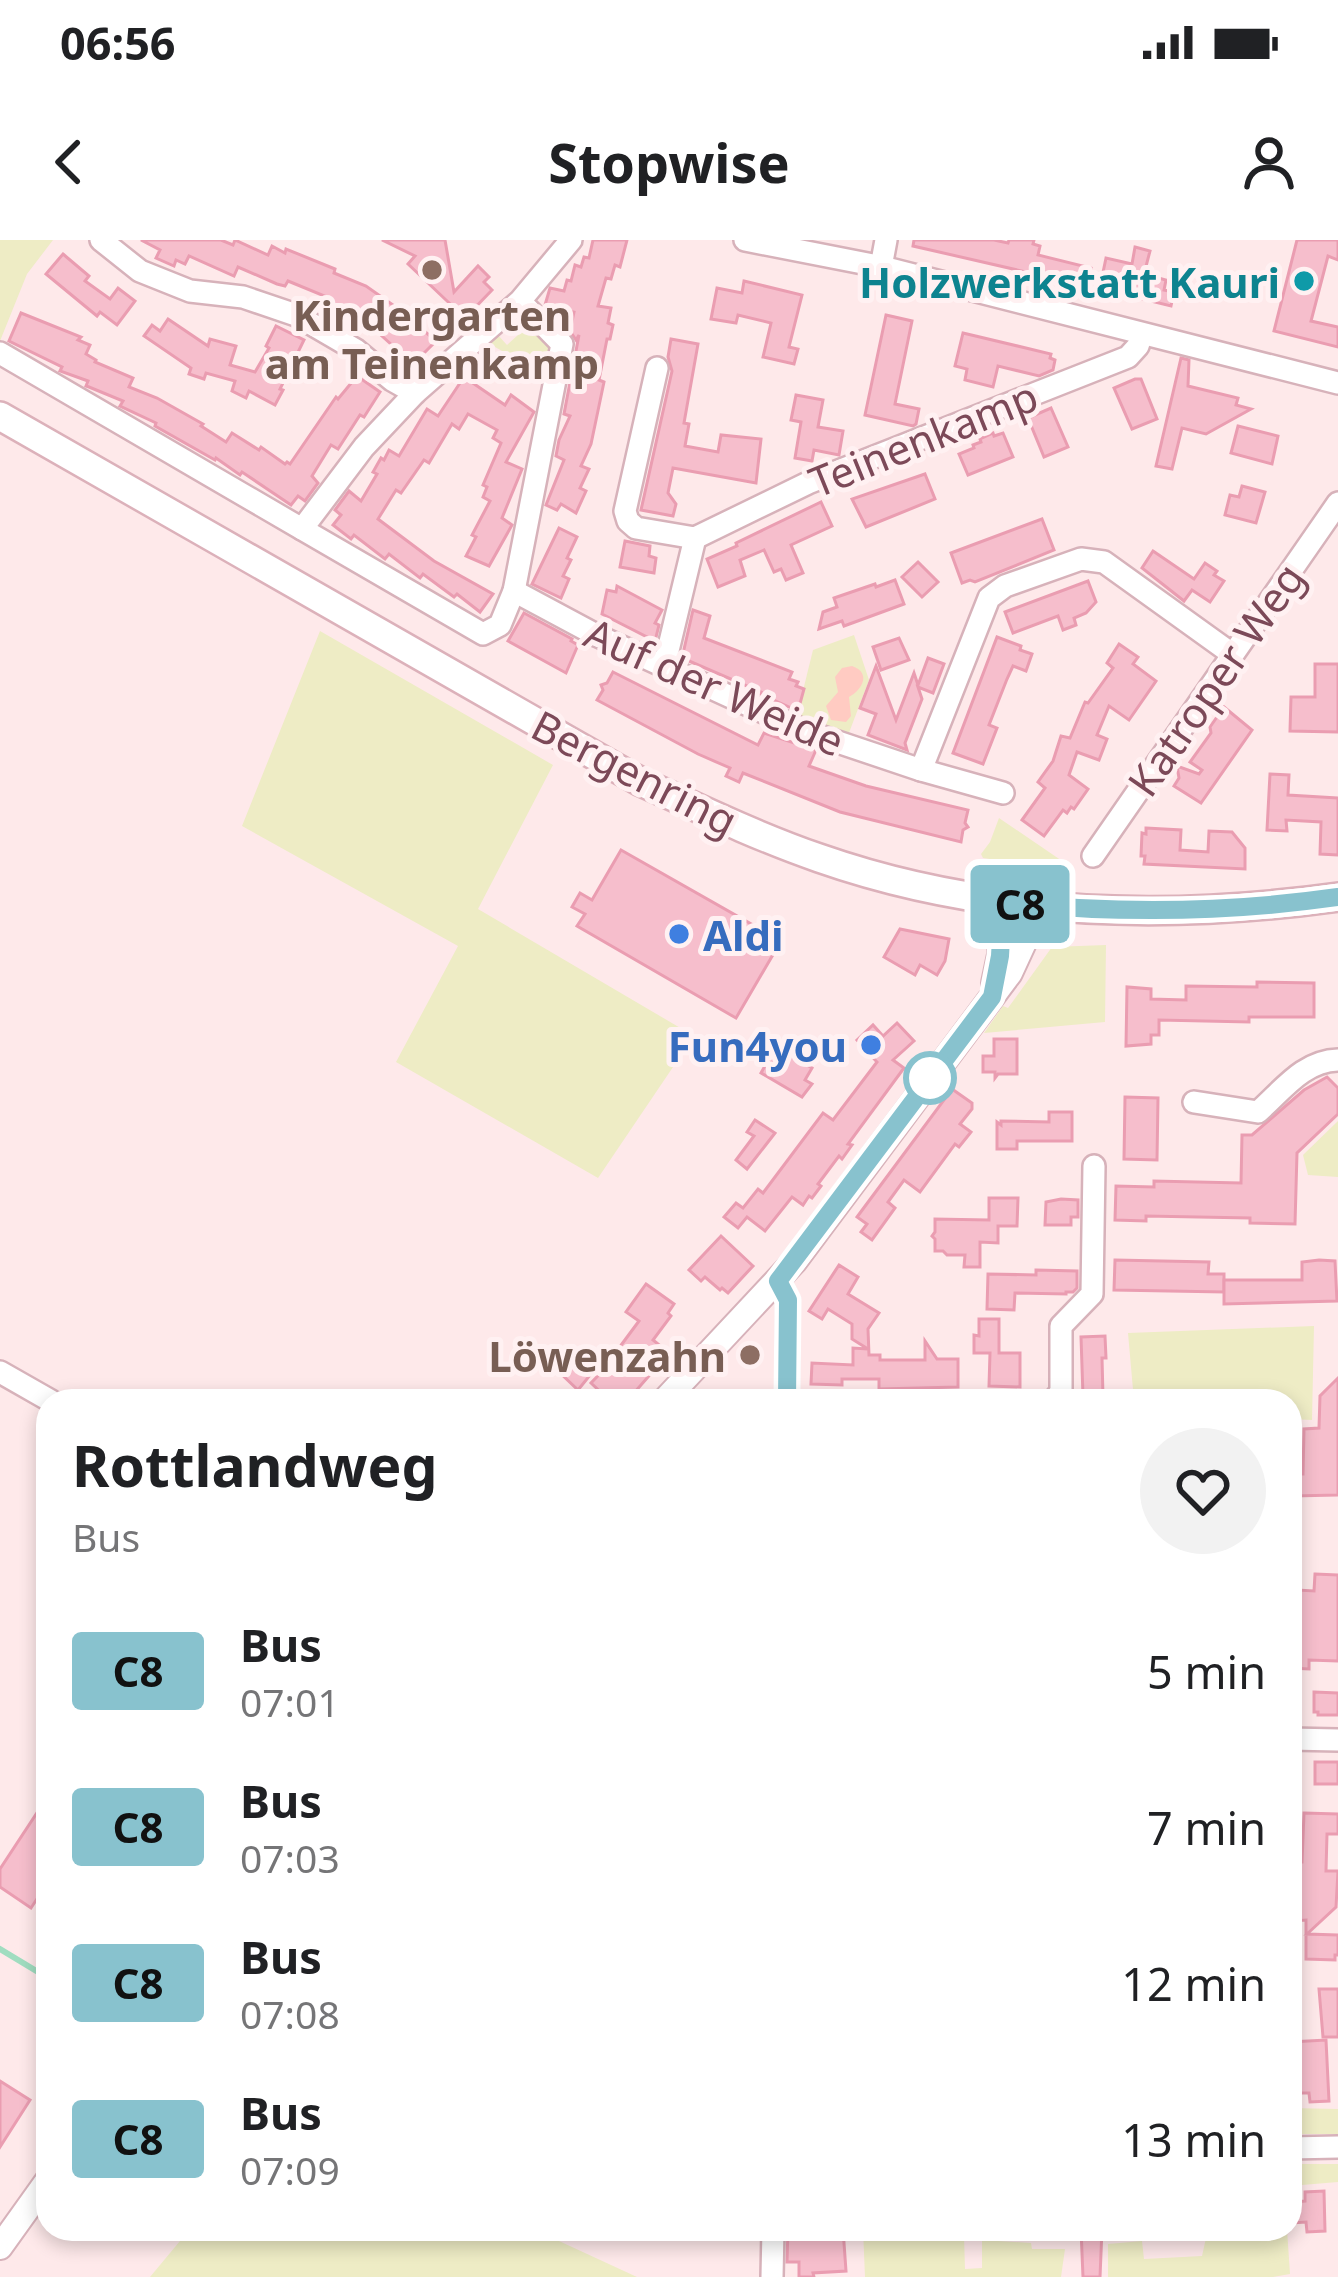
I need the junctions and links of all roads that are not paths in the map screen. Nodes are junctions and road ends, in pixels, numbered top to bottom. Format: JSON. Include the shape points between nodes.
{"nodes":[{"id":1,"x":101,"y":240,"type":"edge"},
{"id":2,"x":571,"y":240,"type":"edge"},
{"id":3,"x":746,"y":240,"type":"edge"},
{"id":4,"x":886,"y":240,"type":"edge"},
{"id":5,"x":881,"y":267,"type":"junction"},
{"id":6,"x":520,"y":301,"type":"junction"},
{"id":7,"x":1142,"y":334,"type":"junction"},
{"id":8,"x":0,"y":353,"type":"edge"},
{"id":9,"x":657,"y":368,"type":"dead end"},
{"id":10,"x":1338,"y":383,"type":"edge"},
{"id":11,"x":415,"y":393,"type":"junction"},
{"id":12,"x":0,"y":416,"type":"edge"},
{"id":13,"x":1338,"y":503,"type":"edge"},
{"id":14,"x":302,"y":530,"type":"junction"},
{"id":15,"x":695,"y":538,"type":"junction"},
{"id":16,"x":514,"y":591,"type":"junction"},
{"id":17,"x":1232,"y":654,"type":"junction"},
{"id":18,"x":664,"y":667,"type":"junction"},
{"id":19,"x":921,"y":770,"type":"junction"},
{"id":20,"x":1003,"y":793,"type":"dead end"},
{"id":21,"x":1093,"y":856,"type":"dead end"},
{"id":22,"x":1338,"y":897,"type":"edge"},
{"id":23,"x":1003,"y":902,"type":"junction"},
{"id":24,"x":1033,"y":905,"type":"junction"},
{"id":25,"x":992,"y":997,"type":"junction"},
{"id":26,"x":1338,"y":1060,"type":"edge"},
{"id":27,"x":1194,"y":1102,"type":"dead end"},
{"id":28,"x":1094,"y":1166,"type":"dead end"},
{"id":29,"x":778,"y":1281,"type":"junction"},
{"id":30,"x":0,"y":1372,"type":"edge"},
{"id":31,"x":675,"y":1389,"type":"edge"},
{"id":32,"x":787,"y":1389,"type":"edge"},
{"id":33,"x":1061,"y":1389,"type":"edge"},
{"id":34,"x":36,"y":1392,"type":"edge"},
{"id":35,"x":1302,"y":1739,"type":"edge"},
{"id":36,"x":1338,"y":1739,"type":"edge"},
{"id":37,"x":1338,"y":2147,"type":"edge"},
{"id":38,"x":1302,"y":2148,"type":"edge"},
{"id":39,"x":36,"y":2197,"type":"edge"},
{"id":40,"x":773,"y":2241,"type":"edge"},
{"id":41,"x":0,"y":2247,"type":"edge"},
{"id":42,"x":772,"y":2277,"type":"edge"}],
"edges":[{"from":1,"to":11,"type":"street","via":[[140,271],[190,291],[296,315]]},
{"from":2,"to":6,"type":"street"},
{"from":3,"to":5,"type":"street"},
{"from":4,"to":5,"type":"street"},
{"from":5,"to":7,"type":"street"},
{"from":6,"to":11,"type":"street"},
{"from":6,"to":16,"type":"street","via":[[562,344]]},
{"from":7,"to":10,"type":"street"},
{"from":7,"to":15,"type":"street","name":"Teinenkamp","via":[[1128,357],[808,483]]},
{"from":8,"to":14,"type":"street"},
{"from":9,"to":15,"type":"street","via":[[628,521]]},
{"from":11,"to":14,"type":"street"},
{"from":12,"to":23,"type":"main road","name":"Bergenring","via":[[641,782],[817,858]]},
{"from":13,"to":17,"type":"street","name":"Katroper Weg"},
{"from":14,"to":16,"type":"street","via":[[482,634],[500,625]]},
{"from":15,"to":18,"type":"street"},
{"from":16,"to":18,"type":"street","name":"Auf der Weide"},
{"from":17,"to":19,"type":"street","via":[[1104,562],[1081,559],[1004,586],[989,598]]},
{"from":17,"to":21,"type":"street","name":"Katroper Weg"},
{"from":18,"to":19,"type":"street","name":"Auf der Weide","via":[[806,731]]},
{"from":19,"to":20,"type":"street","name":"Auf der Weide"},
{"from":22,"to":24,"type":"main road","name":"Bergenring","via":[[1207,910]]},
{"from":23,"to":24,"type":"main road","name":"Bergenring"},
{"from":23,"to":25,"type":"street"},
{"from":24,"to":25,"type":"street","via":[[1028,934]]},
{"from":25,"to":29,"type":"street"},
{"from":26,"to":27,"type":"street","via":[[1308,1066],[1258,1112]]},
{"from":28,"to":33,"type":"street","via":[[1092,1294],[1061,1326]]},
{"from":29,"to":31,"type":"street"},
{"from":29,"to":32,"type":"street","via":[[788,1300]]},
{"from":30,"to":34,"type":"street"},
{"from":35,"to":36,"type":"street"},
{"from":37,"to":38,"type":"street"},
{"from":39,"to":41,"type":"street"},
{"from":40,"to":42,"type":"street"}]}
